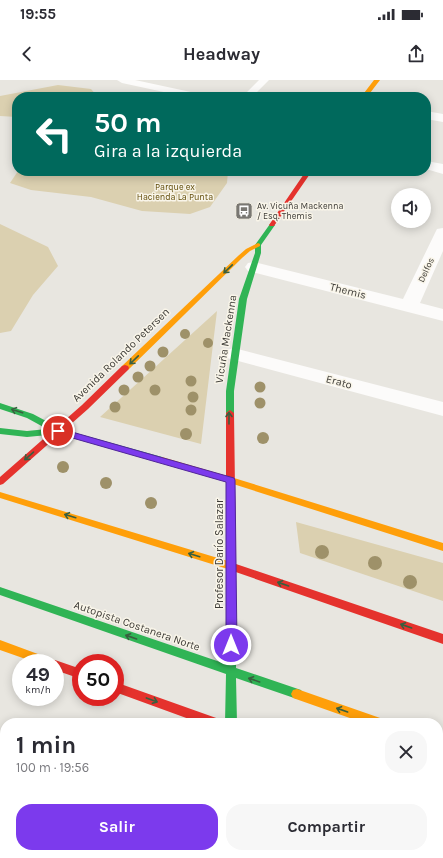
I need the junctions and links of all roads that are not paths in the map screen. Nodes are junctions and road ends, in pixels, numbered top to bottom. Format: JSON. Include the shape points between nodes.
{"nodes":[{"id":1,"x":122,"y":80,"type":"edge"},
{"id":2,"x":264,"y":80,"type":"edge"},
{"id":3,"x":377,"y":80,"type":"edge"},
{"id":4,"x":177,"y":92,"type":"edge"},
{"id":5,"x":252,"y":92,"type":"edge"},
{"id":6,"x":368,"y":92,"type":"edge"},
{"id":7,"x":431,"y":116,"type":"edge"},
{"id":8,"x":443,"y":118,"type":"edge"},
{"id":9,"x":431,"y":166,"type":"edge"},
{"id":10,"x":443,"y":169,"type":"edge"},
{"id":11,"x":306,"y":176,"type":"edge"},
{"id":12,"x":443,"y":233,"type":"edge"},
{"id":13,"x":258,"y":245,"type":"junction"},
{"id":14,"x":254,"y":267,"type":"junction"},
{"id":15,"x":410,"y":307,"type":"junction"},
{"id":16,"x":443,"y":315,"type":"edge"},
{"id":17,"x":234,"y":354,"type":"junction"},
{"id":18,"x":0,"y":406,"type":"edge"},
{"id":19,"x":443,"y":409,"type":"edge"},
{"id":20,"x":0,"y":431,"type":"edge"},
{"id":21,"x":58,"y":431,"type":"junction"},
{"id":22,"x":230,"y":480,"type":"junction"},
{"id":23,"x":0,"y":482,"type":"edge"},
{"id":24,"x":0,"y":495,"type":"edge"},
{"id":25,"x":443,"y":547,"type":"edge"},
{"id":26,"x":231,"y":566,"type":"junction"},
{"id":27,"x":0,"y":591,"type":"edge"},
{"id":28,"x":443,"y":639,"type":"edge"},
{"id":29,"x":0,"y":645,"type":"edge"},
{"id":30,"x":25,"y":654,"type":"edge"},
{"id":31,"x":124,"y":690,"type":"edge"},
{"id":32,"x":201,"y":718,"type":"edge"},
{"id":33,"x":231,"y":718,"type":"edge"},
{"id":34,"x":364,"y":718,"type":"edge"}],
"edges":[{"from":1,"to":4,"type":"lane"},
{"from":2,"to":5,"type":"lane"},
{"from":3,"to":6,"type":"main road"},
{"from":7,"to":8,"type":"street"},
{"from":9,"to":10,"type":"street"},
{"from":11,"to":13,"type":"main road","name":"Vicuña Mackenna"},
{"from":12,"to":15,"type":"street","name":"Delfos"},
{"from":13,"to":14,"type":"main road","name":"Vicuña Mackenna"},
{"from":13,"to":21,"type":"main road","name":"Avenida Rolando Petersen","one_way":true,"via":[[240,257],[86,407]]},
{"from":14,"to":15,"type":"street","name":"Themis"},
{"from":14,"to":17,"type":"main road","name":"Vicuña Mackenna","via":[[244,299]]},
{"from":15,"to":16,"type":"street","name":"Themis"},
{"from":17,"to":19,"type":"street","name":"Erato"},
{"from":22,"to":17,"type":"main road","name":"Vicuña Mackenna","one_way":true,"via":[[229,403]]},
{"from":21,"to":18,"type":"main road","one_way":true,"via":[[20,412]]},
{"from":20,"to":21,"type":"main road","via":[[26,434]]},
{"from":21,"to":22,"type":"main road"},
{"from":21,"to":23,"type":"main road","name":"Avenida Rolando Petersen","one_way":true},
{"from":22,"to":25,"type":"main road"},
{"from":22,"to":26,"type":"main road","name":"Profesor Darío Salazar"},
{"from":26,"to":24,"type":"main road","one_way":true},
{"from":28,"to":26,"type":"main road","one_way":true},
{"from":26,"to":33,"type":"main road","name":"Profesor Darío Salazar"},
{"from":34,"to":27,"type":"main road","name":"Autopista Costanera Norte","one_way":true},
{"from":29,"to":30,"type":"main road"},
{"from":31,"to":32,"type":"main road","one_way":true}]}
